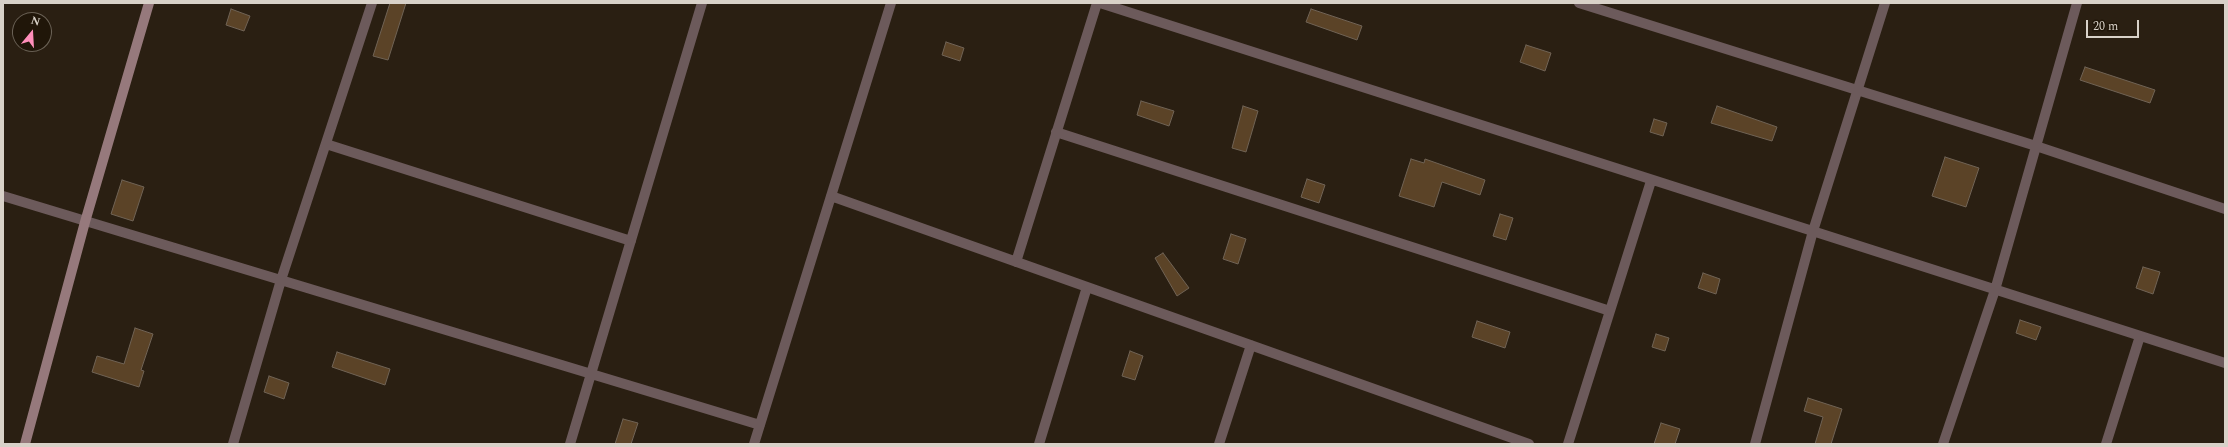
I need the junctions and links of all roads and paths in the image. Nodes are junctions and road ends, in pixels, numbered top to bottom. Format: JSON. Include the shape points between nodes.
{"nodes":[{"id":1,"x":149,"y":3,"type":"edge"},
{"id":2,"x":372,"y":3,"type":"edge"},
{"id":3,"x":702,"y":3,"type":"edge"},
{"id":4,"x":891,"y":3,"type":"edge"},
{"id":5,"x":1097,"y":3,"type":"edge"},
{"id":6,"x":1100,"y":3,"type":"edge"},
{"id":7,"x":1579,"y":3,"type":"edge"},
{"id":8,"x":1885,"y":3,"type":"edge"},
{"id":9,"x":2077,"y":3,"type":"edge"},
{"id":10,"x":1858,"y":92,"type":"junction"},
{"id":11,"x":1056,"y":132,"type":"junction"},
{"id":12,"x":326,"y":144,"type":"junction"},
{"id":13,"x":2036,"y":146,"type":"junction"},
{"id":14,"x":1651,"y":181,"type":"junction"},
{"id":15,"x":3,"y":196,"type":"edge"},
{"id":16,"x":830,"y":196,"type":"junction"},
{"id":17,"x":2225,"y":209,"type":"edge"},
{"id":18,"x":86,"y":221,"type":"junction"},
{"id":19,"x":1813,"y":231,"type":"junction"},
{"id":20,"x":631,"y":241,"type":"junction"},
{"id":21,"x":1016,"y":262,"type":"junction"},
{"id":22,"x":281,"y":280,"type":"junction"},
{"id":23,"x":1087,"y":287,"type":"junction"},
{"id":24,"x":1995,"y":290,"type":"junction"},
{"id":25,"x":1610,"y":311,"type":"junction"},
{"id":26,"x":2140,"y":336,"type":"junction"},
{"id":27,"x":1251,"y":345,"type":"junction"},
{"id":28,"x":2225,"y":363,"type":"edge"},
{"id":29,"x":591,"y":374,"type":"junction"},
{"id":30,"x":760,"y":425,"type":"junction"},
{"id":31,"x":25,"y":444,"type":"edge"},
{"id":32,"x":233,"y":444,"type":"edge"},
{"id":33,"x":570,"y":444,"type":"edge"},
{"id":34,"x":754,"y":444,"type":"edge"},
{"id":35,"x":1039,"y":444,"type":"edge"},
{"id":36,"x":1220,"y":444,"type":"edge"},
{"id":37,"x":1529,"y":444,"type":"edge"},
{"id":38,"x":1568,"y":444,"type":"edge"},
{"id":39,"x":1755,"y":444,"type":"edge"},
{"id":40,"x":1943,"y":444,"type":"edge"},
{"id":41,"x":2106,"y":444,"type":"edge"}],
"edges":[{"from":1,"to":18,"type":"main road"},
{"from":2,"to":12,"type":"street"},
{"from":3,"to":20,"type":"street"},
{"from":4,"to":16,"type":"street"},
{"from":5,"to":11,"type":"street"},
{"from":6,"to":14,"type":"street"},
{"from":7,"to":10,"type":"street"},
{"from":8,"to":10,"type":"street"},
{"from":9,"to":13,"type":"street"},
{"from":10,"to":13,"type":"street"},
{"from":10,"to":19,"type":"street"},
{"from":11,"to":21,"type":"street"},
{"from":11,"to":25,"type":"street"},
{"from":12,"to":20,"type":"street"},
{"from":12,"to":22,"type":"street"},
{"from":13,"to":17,"type":"street"},
{"from":13,"to":24,"type":"street"},
{"from":14,"to":19,"type":"street"},
{"from":14,"to":25,"type":"street"},
{"from":15,"to":18,"type":"street"},
{"from":16,"to":21,"type":"street"},
{"from":16,"to":30,"type":"street"},
{"from":18,"to":22,"type":"street"},
{"from":18,"to":31,"type":"main road"},
{"from":19,"to":24,"type":"street"},
{"from":19,"to":39,"type":"street"},
{"from":20,"to":29,"type":"street"},
{"from":21,"to":23,"type":"street"},
{"from":22,"to":29,"type":"street"},
{"from":22,"to":32,"type":"street"},
{"from":23,"to":27,"type":"street"},
{"from":23,"to":35,"type":"street"},
{"from":24,"to":26,"type":"street"},
{"from":24,"to":40,"type":"street"},
{"from":25,"to":38,"type":"street"},
{"from":26,"to":28,"type":"street"},
{"from":26,"to":41,"type":"street"},
{"from":27,"to":36,"type":"street"},
{"from":27,"to":37,"type":"street"},
{"from":29,"to":30,"type":"street"},
{"from":29,"to":33,"type":"street"},
{"from":30,"to":34,"type":"street"}]}
